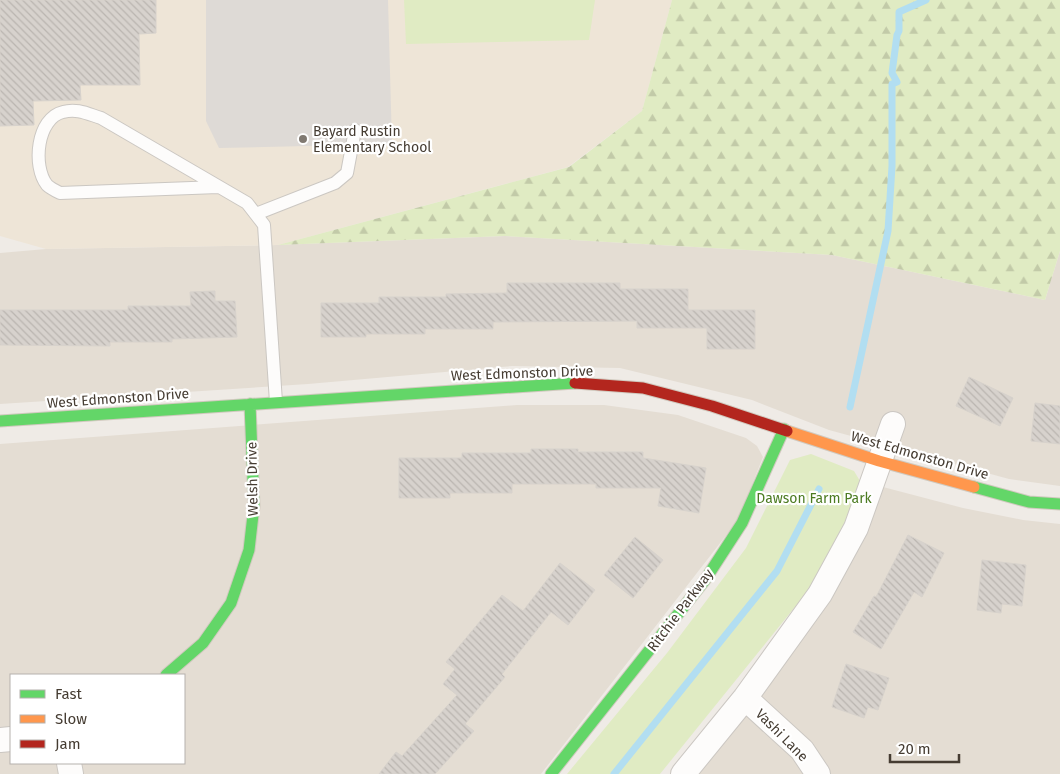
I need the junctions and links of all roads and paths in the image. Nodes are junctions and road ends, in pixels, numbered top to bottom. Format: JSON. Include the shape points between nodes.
{"nodes":[{"id":1,"x":356,"y":130,"type":"dead end"},
{"id":2,"x":218,"y":187,"type":"junction"},
{"id":3,"x":256,"y":214,"type":"junction"},
{"id":4,"x":276,"y":402,"type":"junction"},
{"id":5,"x":250,"y":404,"type":"junction"},
{"id":6,"x":0,"y":421,"type":"edge"},
{"id":7,"x":893,"y":424,"type":"dead end"},
{"id":8,"x":784,"y":430,"type":"junction"},
{"id":9,"x":879,"y":461,"type":"junction"},
{"id":10,"x":1060,"y":504,"type":"edge"},
{"id":11,"x":167,"y":674,"type":"edge"},
{"id":12,"x":745,"y":698,"type":"junction"},
{"id":13,"x":551,"y":774,"type":"edge"},
{"id":14,"x":683,"y":774,"type":"edge"},
{"id":15,"x":818,"y":774,"type":"edge"}],
"edges":[{"from":1,"to":3,"type":"lane","via":[[347,173],[335,183]]},
{"from":2,"to":2,"type":"lane","via":[[101,118],[78,110],[61,112],[46,123],[38,166],[47,185],[60,193]]},
{"from":2,"to":3,"type":"lane","via":[[247,203]]},
{"from":3,"to":4,"type":"lane","via":[[264,225]]},
{"from":4,"to":5,"type":"street","name":"West Edmonston Drive"},
{"from":4,"to":8,"type":"street","name":"West Edmonston Drive","via":[[572,384],[643,388]]},
{"from":5,"to":6,"type":"street","name":"West Edmonston Drive"},
{"from":5,"to":11,"type":"street","name":"Welsh Drive","via":[[254,506],[249,550],[231,603],[203,643]]},
{"from":7,"to":9,"type":"street"},
{"from":8,"to":9,"type":"street","name":"West Edmonston Drive"},
{"from":8,"to":13,"type":"street","name":"Ritchie Parkway","via":[[742,523],[705,580]]},
{"from":9,"to":10,"type":"street","name":"West Edmonston Drive","via":[[1030,502]]},
{"from":9,"to":12,"type":"street","via":[[856,528],[820,594]]},
{"from":12,"to":14,"type":"street"},
{"from":12,"to":15,"type":"street","name":"Vashi Lane","via":[[802,750]]}]}
